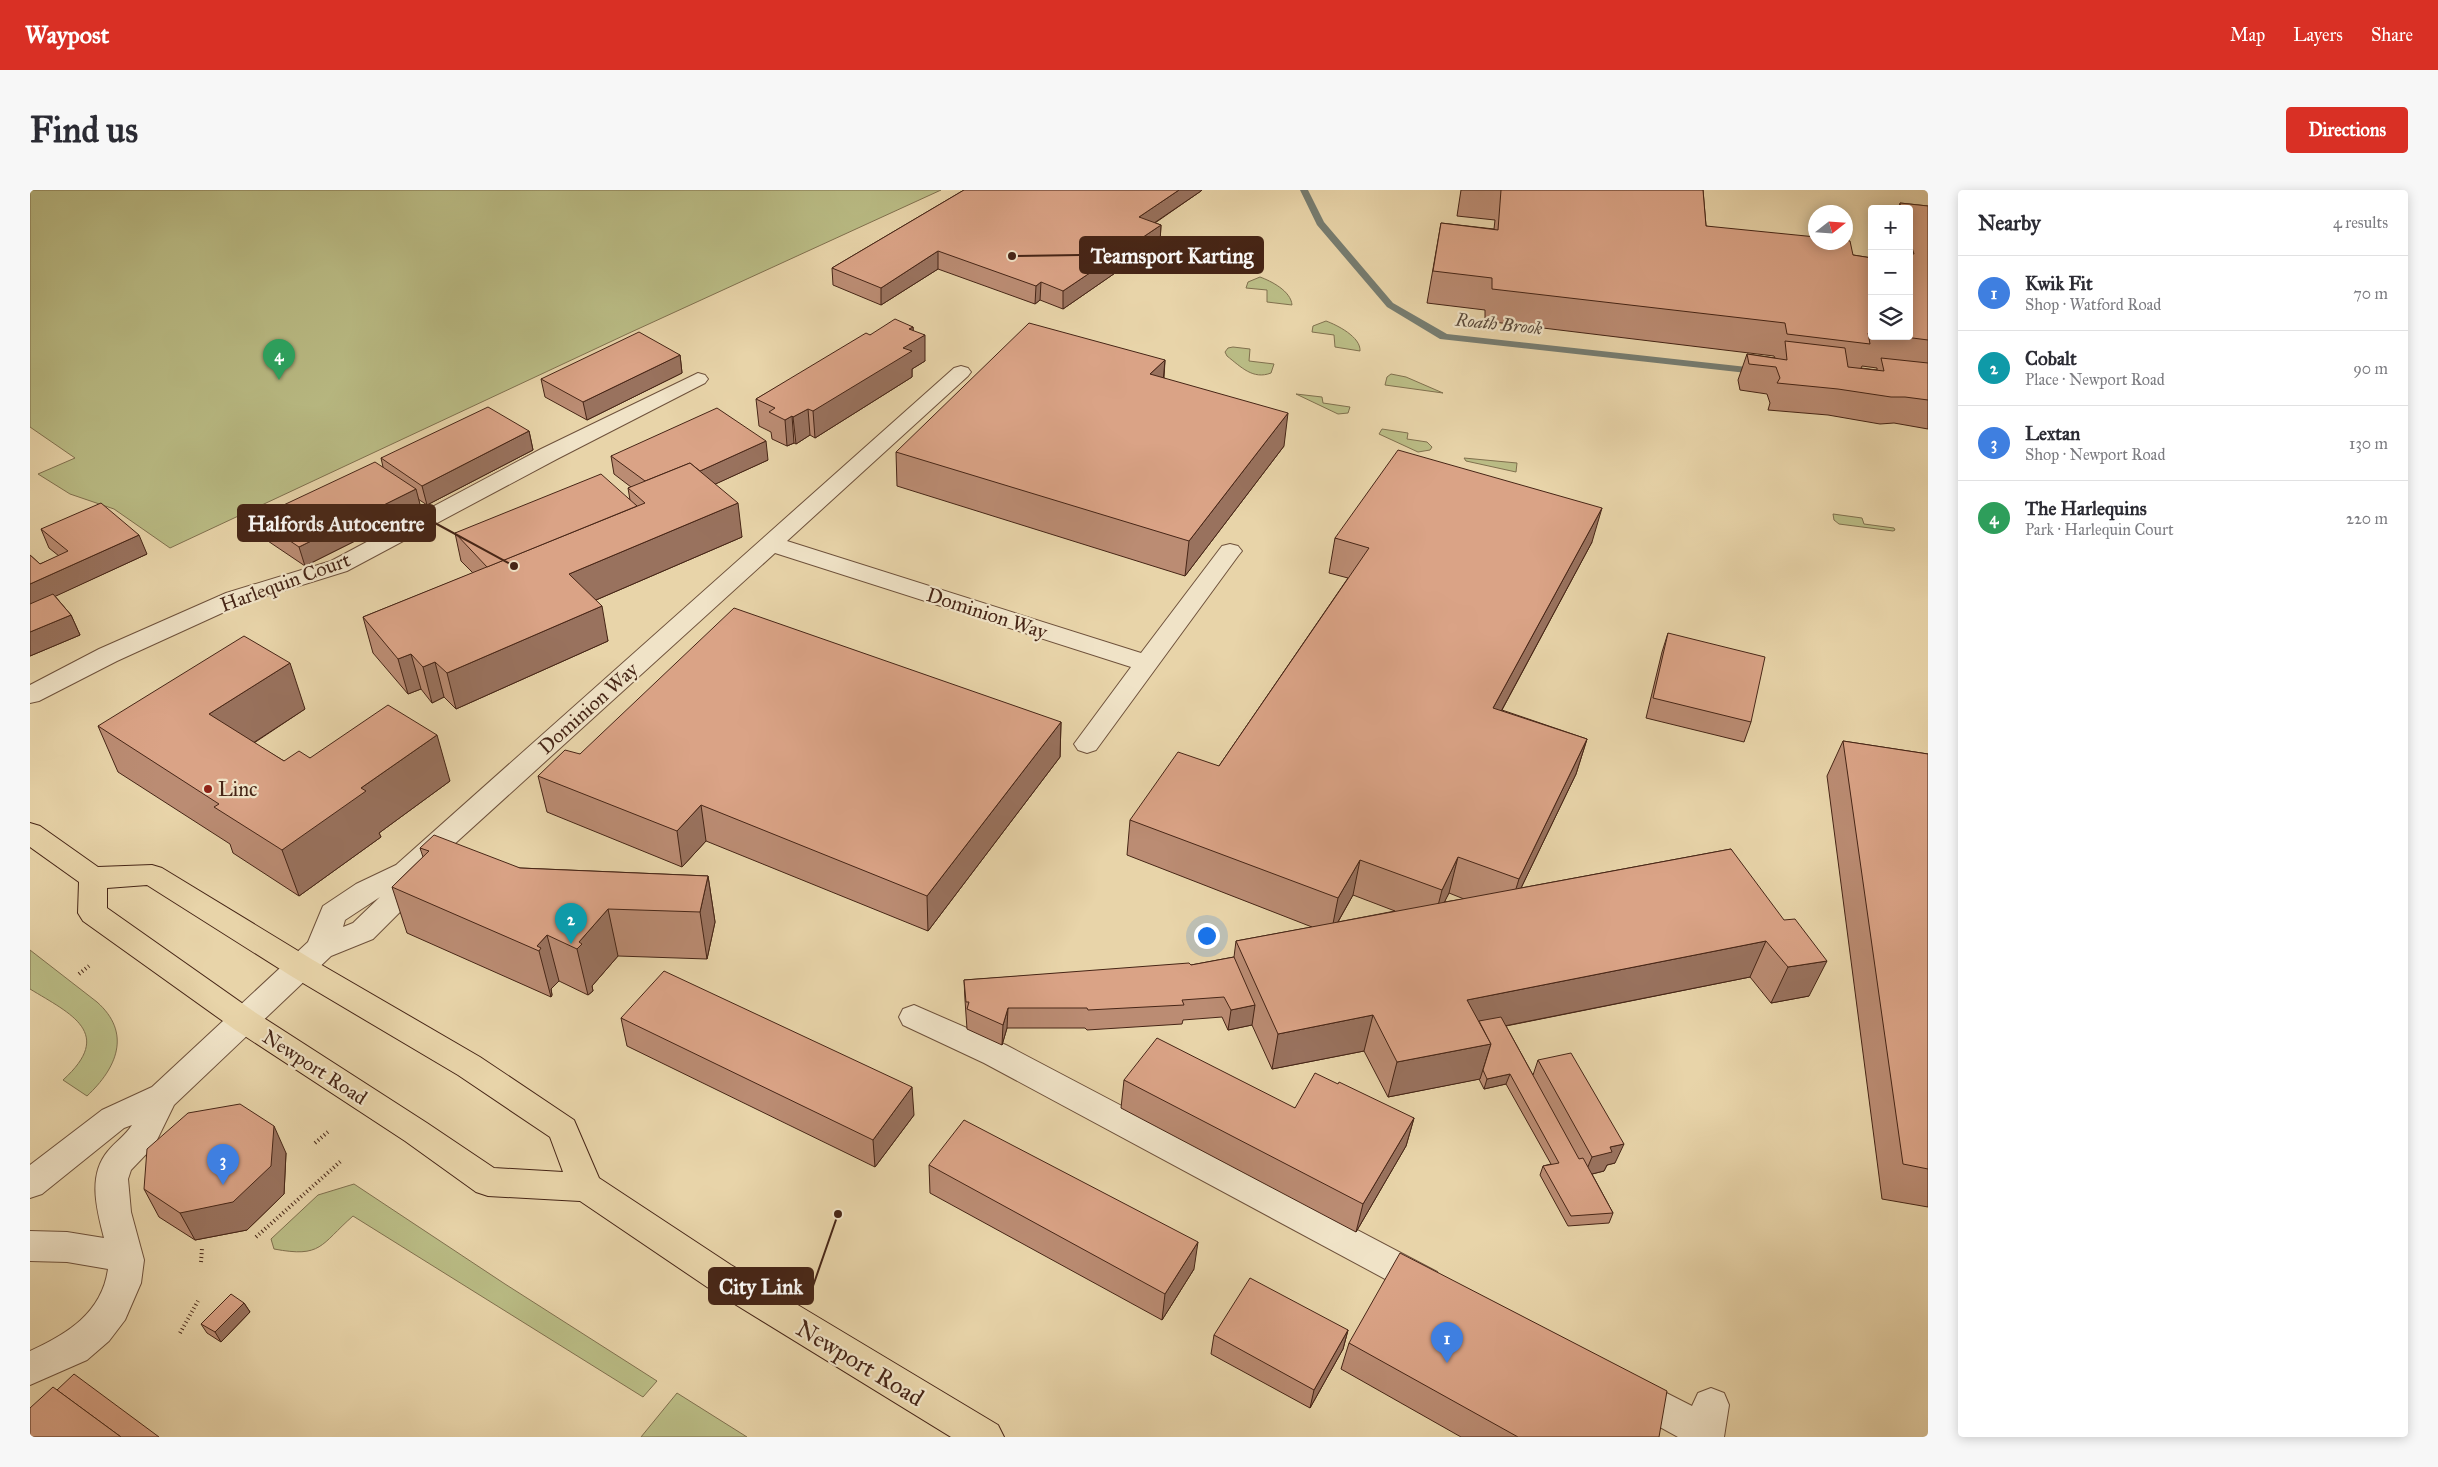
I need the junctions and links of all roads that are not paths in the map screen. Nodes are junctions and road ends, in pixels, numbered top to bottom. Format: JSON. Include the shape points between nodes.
{"nodes":[{"id":1,"x":961,"y":372,"type":"dead end"},
{"id":2,"x":698,"y":379,"type":"dead end"},
{"id":3,"x":771,"y":544,"type":"junction"},
{"id":4,"x":1230,"y":551,"type":"dead end"},
{"id":5,"x":1146,"y":663,"type":"junction"},
{"id":6,"x":30,"y":695,"type":"edge"},
{"id":7,"x":1087,"y":744,"type":"dead end"},
{"id":8,"x":30,"y":833,"type":"edge"},
{"id":9,"x":93,"y":878,"type":"junction"},
{"id":10,"x":311,"y":958,"type":"junction"},
{"id":11,"x":914,"y":1017,"type":"dead end"},
{"id":12,"x":245,"y":1021,"type":"junction"},
{"id":13,"x":163,"y":1096,"type":"junction"},
{"id":14,"x":30,"y":1184,"type":"edge"},
{"id":15,"x":586,"y":1187,"type":"junction"},
{"id":16,"x":30,"y":1246,"type":"edge"},
{"id":17,"x":127,"y":1260,"type":"junction"},
{"id":18,"x":1450,"y":1296,"type":"edge"},
{"id":19,"x":30,"y":1368,"type":"edge"},
{"id":20,"x":1604,"y":1378,"type":"edge"},
{"id":21,"x":1707,"y":1424,"type":"edge"},
{"id":22,"x":985,"y":1437,"type":"edge"}],
"edges":[{"from":1,"to":3,"type":"street","name":"Dominion Way"},
{"from":2,"to":6,"type":"street","name":"Harlequin Court","via":[[339,566],[235,598],[108,655]]},
{"from":3,"to":5,"type":"street","name":"Dominion Way"},
{"from":3,"to":10,"type":"street","name":"Dominion Way","via":[[406,872],[390,905],[368,927]]},
{"from":4,"to":5,"type":"street"},
{"from":5,"to":7,"type":"street"},
{"from":8,"to":9,"type":"main road"},
{"from":9,"to":10,"type":"main road","via":[[152,875]]},
{"from":9,"to":12,"type":"main road","name":"Newport Road","via":[[93,913]]},
{"from":10,"to":12,"type":"street","name":"Dominion Way"},
{"from":10,"to":15,"type":"main road","via":[[563,1129]]},
{"from":11,"to":18,"type":"street","via":[[995,1054]]},
{"from":12,"to":13,"type":"street","name":"Dominion Way"},
{"from":12,"to":15,"type":"main road","name":"Newport Road","via":[[488,1182]]},
{"from":13,"to":14,"type":"street","via":[[113,1119]]},
{"from":13,"to":17,"type":"street","via":[[142,1137],[118,1162],[111,1179],[114,1212]]},
{"from":15,"to":22,"type":"main road","name":"Newport Road","via":[[728,1282]]},
{"from":16,"to":17,"type":"street","via":[[69,1246]]},
{"from":17,"to":19,"type":"street","via":[[124,1283],[113,1309],[96,1330],[74,1348]]},
{"from":20,"to":21,"type":"street"}]}
